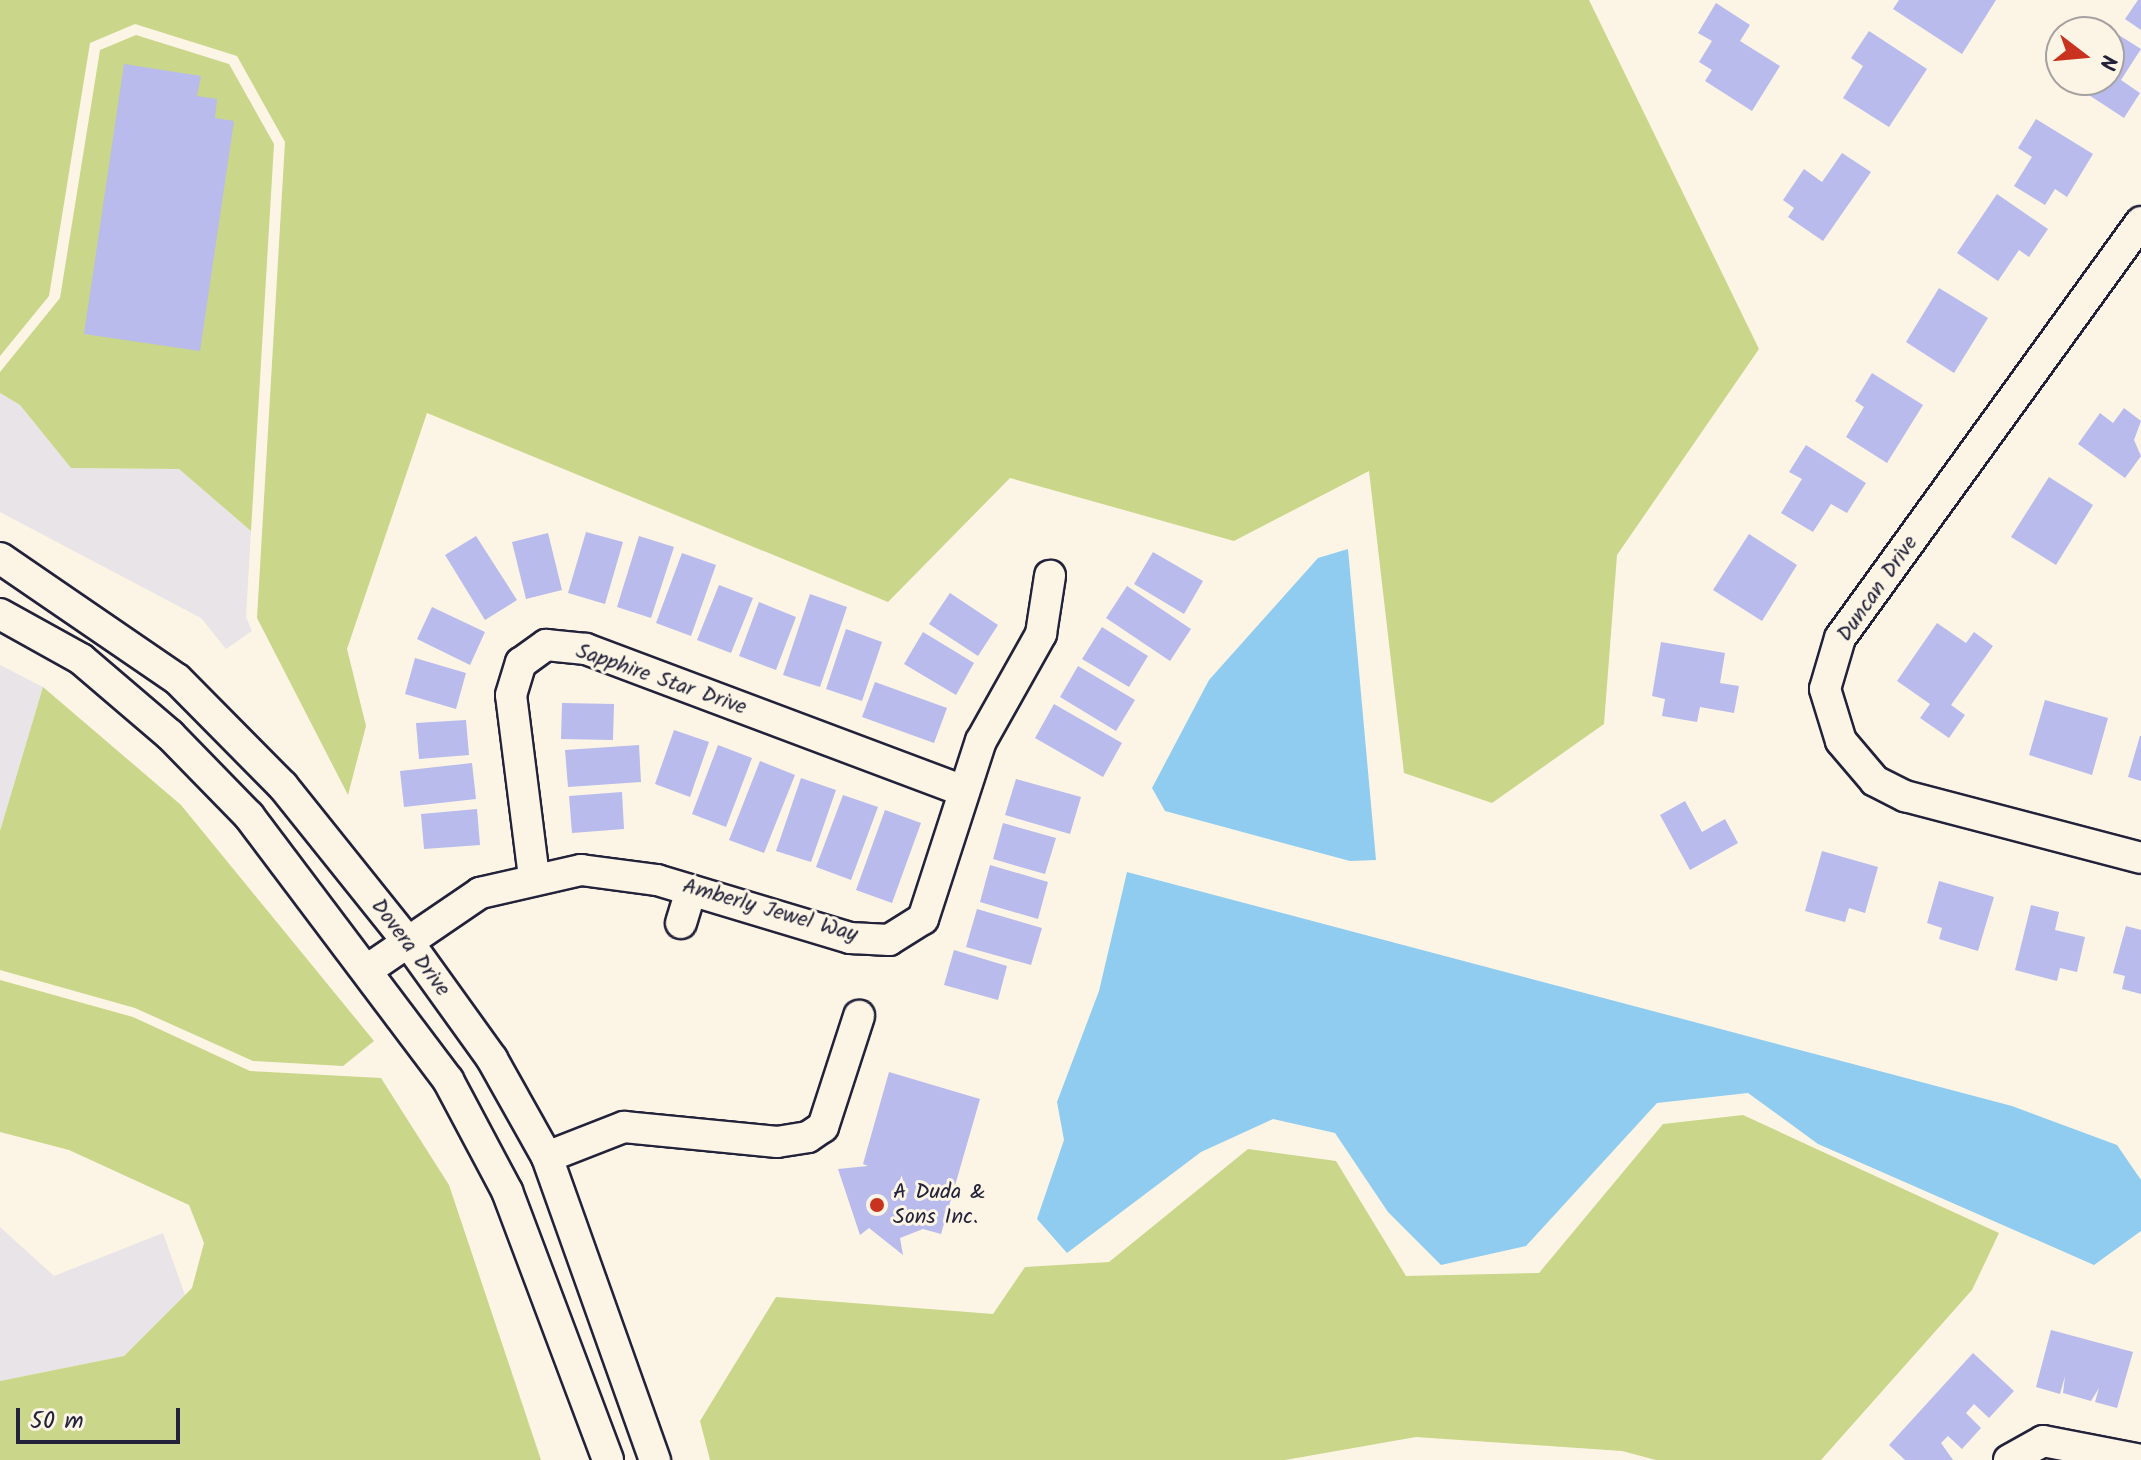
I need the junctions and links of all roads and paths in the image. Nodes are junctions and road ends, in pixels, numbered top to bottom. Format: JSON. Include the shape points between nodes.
{"nodes":[{"id":1,"x":2141,"y":222,"type":"edge"},
{"id":2,"x":0,"y":558,"type":"edge"},
{"id":3,"x":1050,"y":576,"type":"dead end"},
{"id":4,"x":0,"y":614,"type":"edge"},
{"id":5,"x":962,"y":790,"type":"junction"},
{"id":6,"x":2141,"y":858,"type":"edge"},
{"id":7,"x":534,"y":877,"type":"junction"},
{"id":8,"x":691,"y":890,"type":"junction"},
{"id":9,"x":681,"y":923,"type":"dead end"},
{"id":10,"x":408,"y":942,"type":"junction"},
{"id":11,"x":367,"y":970,"type":"junction"},
{"id":12,"x":859,"y":1016,"type":"dead end"},
{"id":13,"x":547,"y":1157,"type":"junction"},
{"id":14,"x":608,"y":1460,"type":"edge"},
{"id":15,"x":655,"y":1460,"type":"edge"},
{"id":16,"x":2009,"y":1460,"type":"edge"},
{"id":17,"x":2141,"y":1460,"type":"edge"}],
"edges":[{"from":1,"to":6,"type":"street","name":"Duncan Drive","via":[[1840,638],[1825,689],[1841,741],[1875,781],[1905,796]]},
{"from":2,"to":10,"type":"street","name":"Dovera Drive","via":[[177,679],[283,786]]},
{"from":3,"to":5,"type":"street","name":"Amberly Jewel Way","via":[[1041,634]]},
{"from":4,"to":11,"type":"street","via":[[81,659],[170,735],[249,816]]},
{"from":5,"to":7,"type":"street","name":"Sapphire Star Drive","via":[[586,649],[546,645],[521,663],[511,695]]},
{"from":5,"to":8,"type":"street","name":"Amberly Jewel Way","via":[[923,919],[889,940],[850,938]]},
{"from":7,"to":8,"type":"street","name":"Amberly Jewel Way","via":[[581,870]]},
{"from":7,"to":10,"type":"street","name":"Amberly Jewel Way","via":[[480,893]]},
{"from":8,"to":9,"type":"street"},
{"from":10,"to":11,"type":"street","name":"Amberly Jewel Way"},
{"from":10,"to":13,"type":"street","name":"Dovera Drive","via":[[492,1059]]},
{"from":11,"to":14,"type":"street","via":[[448,1080],[507,1191]]},
{"from":12,"to":13,"type":"street","via":[[823,1127],[808,1137],[777,1142],[624,1127]]},
{"from":13,"to":15,"type":"street","name":"Dovera Drive"},
{"from":16,"to":17,"type":"street","via":[[2043,1441]]}]}
